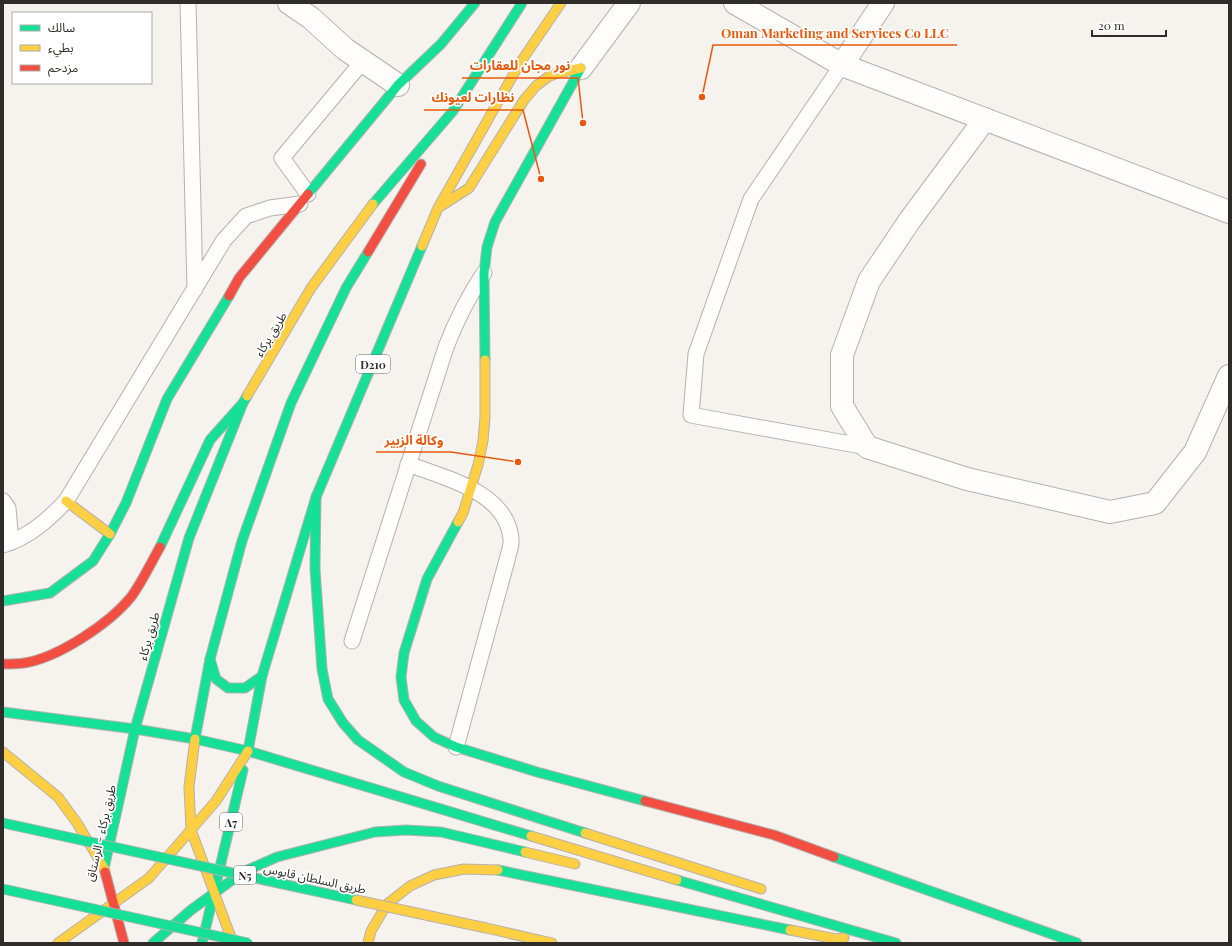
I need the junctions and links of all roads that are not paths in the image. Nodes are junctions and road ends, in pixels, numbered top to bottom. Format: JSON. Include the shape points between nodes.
{"nodes":[{"id":1,"x":188,"y":3,"type":"edge"},
{"id":2,"x":289,"y":3,"type":"edge"},
{"id":3,"x":475,"y":3,"type":"edge"},
{"id":4,"x":522,"y":3,"type":"edge"},
{"id":5,"x":561,"y":3,"type":"edge"},
{"id":6,"x":629,"y":3,"type":"edge"},
{"id":7,"x":735,"y":3,"type":"edge"},
{"id":8,"x":883,"y":3,"type":"edge"},
{"id":9,"x":363,"y":61,"type":"junction"},
{"id":10,"x":842,"y":65,"type":"junction"},
{"id":11,"x":580,"y":68,"type":"junction"},
{"id":12,"x":398,"y":85,"type":"junction"},
{"id":13,"x":453,"y":111,"type":"junction"},
{"id":14,"x":985,"y":119,"type":"junction"},
{"id":15,"x":304,"y":199,"type":"junction"},
{"id":16,"x":438,"y":208,"type":"junction"},
{"id":17,"x":1229,"y":212,"type":"edge"},
{"id":18,"x":484,"y":273,"type":"junction"},
{"id":19,"x":195,"y":289,"type":"junction"},
{"id":20,"x":1229,"y":376,"type":"edge"},
{"id":21,"x":243,"y":404,"type":"junction"},
{"id":22,"x":867,"y":447,"type":"junction"},
{"id":23,"x":408,"y":464,"type":"junction"},
{"id":24,"x":471,"y":488,"type":"junction"},
{"id":25,"x":316,"y":497,"type":"junction"},
{"id":26,"x":3,"y":501,"type":"edge"},
{"id":27,"x":66,"y":501,"type":"junction"},
{"id":28,"x":110,"y":534,"type":"junction"},
{"id":29,"x":7,"y":544,"type":"edge"},
{"id":30,"x":3,"y":601,"type":"edge"},
{"id":31,"x":352,"y":641,"type":"dead end"},
{"id":32,"x":210,"y":659,"type":"junction"},
{"id":33,"x":3,"y":664,"type":"edge"},
{"id":34,"x":262,"y":676,"type":"junction"},
{"id":35,"x":3,"y":712,"type":"edge"},
{"id":36,"x":135,"y":729,"type":"junction"},
{"id":37,"x":195,"y":739,"type":"junction"},
{"id":38,"x":456,"y":747,"type":"junction"},
{"id":39,"x":248,"y":751,"type":"junction"},
{"id":40,"x":3,"y":752,"type":"edge"},
{"id":41,"x":3,"y":823,"type":"edge"},
{"id":42,"x":192,"y":830,"type":"junction"},
{"id":43,"x":584,"y":866,"type":"dead end"},
{"id":44,"x":104,"y":868,"type":"junction"},
{"id":45,"x":622,"y":873,"type":"dead end"},
{"id":46,"x":659,"y":875,"type":"junction"},
{"id":47,"x":3,"y":889,"type":"edge"},
{"id":48,"x":99,"y":889,"type":"dead end"},
{"id":49,"x":769,"y":892,"type":"dead end"},
{"id":50,"x":214,"y":894,"type":"junction"},
{"id":51,"x":114,"y":903,"type":"junction"},
{"id":52,"x":96,"y":904,"type":"dead end"},
{"id":53,"x":820,"y":912,"type":"dead end"},
{"id":54,"x":93,"y":918,"type":"junction"},
{"id":55,"x":90,"y":930,"type":"dead end"},
{"id":56,"x":871,"y":935,"type":"junction"},
{"id":57,"x":58,"y":943,"type":"edge"},
{"id":58,"x":124,"y":943,"type":"edge"},
{"id":59,"x":153,"y":943,"type":"edge"},
{"id":60,"x":202,"y":943,"type":"edge"},
{"id":61,"x":233,"y":943,"type":"edge"},
{"id":62,"x":248,"y":943,"type":"edge"},
{"id":63,"x":368,"y":943,"type":"edge"},
{"id":64,"x":552,"y":943,"type":"edge"},
{"id":65,"x":896,"y":943,"type":"edge"},
{"id":66,"x":1077,"y":943,"type":"edge"}],
"edges":[{"from":1,"to":19,"type":"lane"},
{"from":2,"to":9,"type":"street","via":[[311,18],[344,49]]},
{"from":3,"to":12,"type":"main road","via":[[442,44]]},
{"from":4,"to":13,"type":"main road","name":"طريق بركاء"},
{"from":5,"to":16,"type":"main road","number":"D210","via":[[520,63]]},
{"from":6,"to":11,"type":"street"},
{"from":7,"to":10,"type":"street"},
{"from":8,"to":10,"type":"street"},
{"from":9,"to":12,"type":"street"},
{"from":9,"to":15,"type":"lane","via":[[282,158]]},
{"from":10,"to":14,"type":"street"},
{"from":10,"to":22,"type":"lane","via":[[751,200],[696,354],[691,415]]},
{"from":11,"to":16,"type":"main road","via":[[548,76],[534,86],[469,188]]},
{"from":11,"to":18,"type":"main road","via":[[495,222],[487,247]]},
{"from":12,"to":15,"type":"main road"},
{"from":13,"to":21,"type":"main road","name":"طريق بركاء","via":[[373,204],[311,288]]},
{"from":13,"to":32,"type":"main road","via":[[346,288],[291,404],[242,541]]},
{"from":14,"to":17,"type":"street"},
{"from":14,"to":22,"type":"street","via":[[910,220],[869,281],[842,355],[842,406]]},
{"from":15,"to":19,"type":"lane","via":[[246,216],[224,240]]},
{"from":15,"to":28,"type":"main road","via":[[239,278],[167,398],[126,503]]},
{"from":16,"to":25,"type":"main road","number":"D210"},
{"from":18,"to":23,"type":"lane","via":[[453,328]]},
{"from":18,"to":24,"type":"main road","via":[[485,417],[483,441]]},
{"from":19,"to":27,"type":"lane"},
{"from":20,"to":22,"type":"street","via":[[1195,452],[1155,503],[1110,512],[966,479]]},
{"from":21,"to":33,"type":"main road","via":[[210,440],[164,540],[132,596],[111,618],[56,653],[25,663]]},
{"from":21,"to":36,"type":"main road","name":"طريق بركاء","via":[[189,538]]},
{"from":23,"to":24,"type":"lane"},
{"from":23,"to":31,"type":"lane"},
{"from":24,"to":38,"type":"lane","via":[[493,503],[506,520],[511,540]]},
{"from":24,"to":38,"type":"main road","via":[[463,513],[425,586],[404,653],[401,677],[404,700],[416,721],[434,737]]},
{"from":25,"to":34,"type":"main road","number":"D210"},
{"from":25,"to":49,"type":"main road","via":[[315,569],[322,669],[328,699],[343,723],[358,740],[404,772],[438,786]]},
{"from":26,"to":29,"type":"lane","via":[[8,508]]},
{"from":27,"to":28,"type":"main road"},
{"from":27,"to":29,"type":"lane","via":[[32,532]]},
{"from":28,"to":30,"type":"main road","via":[[93,561],[50,593]]},
{"from":32,"to":34,"type":"main road","via":[[216,679],[228,688],[245,688]]},
{"from":32,"to":37,"type":"main road"},
{"from":34,"to":39,"type":"main road","number":"D210"},
{"from":35,"to":36,"type":"main road"},
{"from":36,"to":37,"type":"main road"},
{"from":36,"to":44,"type":"main road","name":"طريق بركاء - الرستاق"},
{"from":37,"to":39,"type":"main road"},
{"from":37,"to":42,"type":"main road","via":[[189,787]]},
{"from":38,"to":66,"type":"main road","via":[[537,772],[774,835]]},
{"from":39,"to":42,"type":"main road","via":[[216,801]]},
{"from":39,"to":46,"type":"main road"},
{"from":39,"to":50,"type":"main road","number":"A7"},
{"from":40,"to":44,"type":"main road","via":[[58,797]]},
{"from":41,"to":64,"type":"main road","name":"طريق السلطان قابوس","number":"N5","bridge":true},
{"from":42,"to":50,"type":"main road"},
{"from":42,"to":51,"type":"main road","via":[[149,878]]},
{"from":43,"to":50,"type":"main road","via":[[441,832],[375,832],[277,857],[243,872]]},
{"from":44,"to":48,"type":"main road","name":"طريق بركاء - الرستاق"},
{"from":44,"to":51,"type":"main road"},
{"from":45,"to":46,"type":"main road"},
{"from":46,"to":56,"type":"main road"},
{"from":47,"to":62,"type":"main road","bridge":true},
{"from":50,"to":59,"type":"main road"},
{"from":50,"to":60,"type":"main road","number":"A7"},
{"from":50,"to":61,"type":"main road"},
{"from":51,"to":54,"type":"main road"},
{"from":51,"to":58,"type":"main road"},
{"from":52,"to":54,"type":"main road"},
{"from":53,"to":56,"type":"main road"},
{"from":54,"to":55,"type":"main road"},
{"from":54,"to":57,"type":"main road"},
{"from":56,"to":63,"type":"main road","via":[[836,939],[503,870],[464,869],[434,875],[410,886],[387,904],[371,931]]},
{"from":56,"to":65,"type":"main road"}]}
